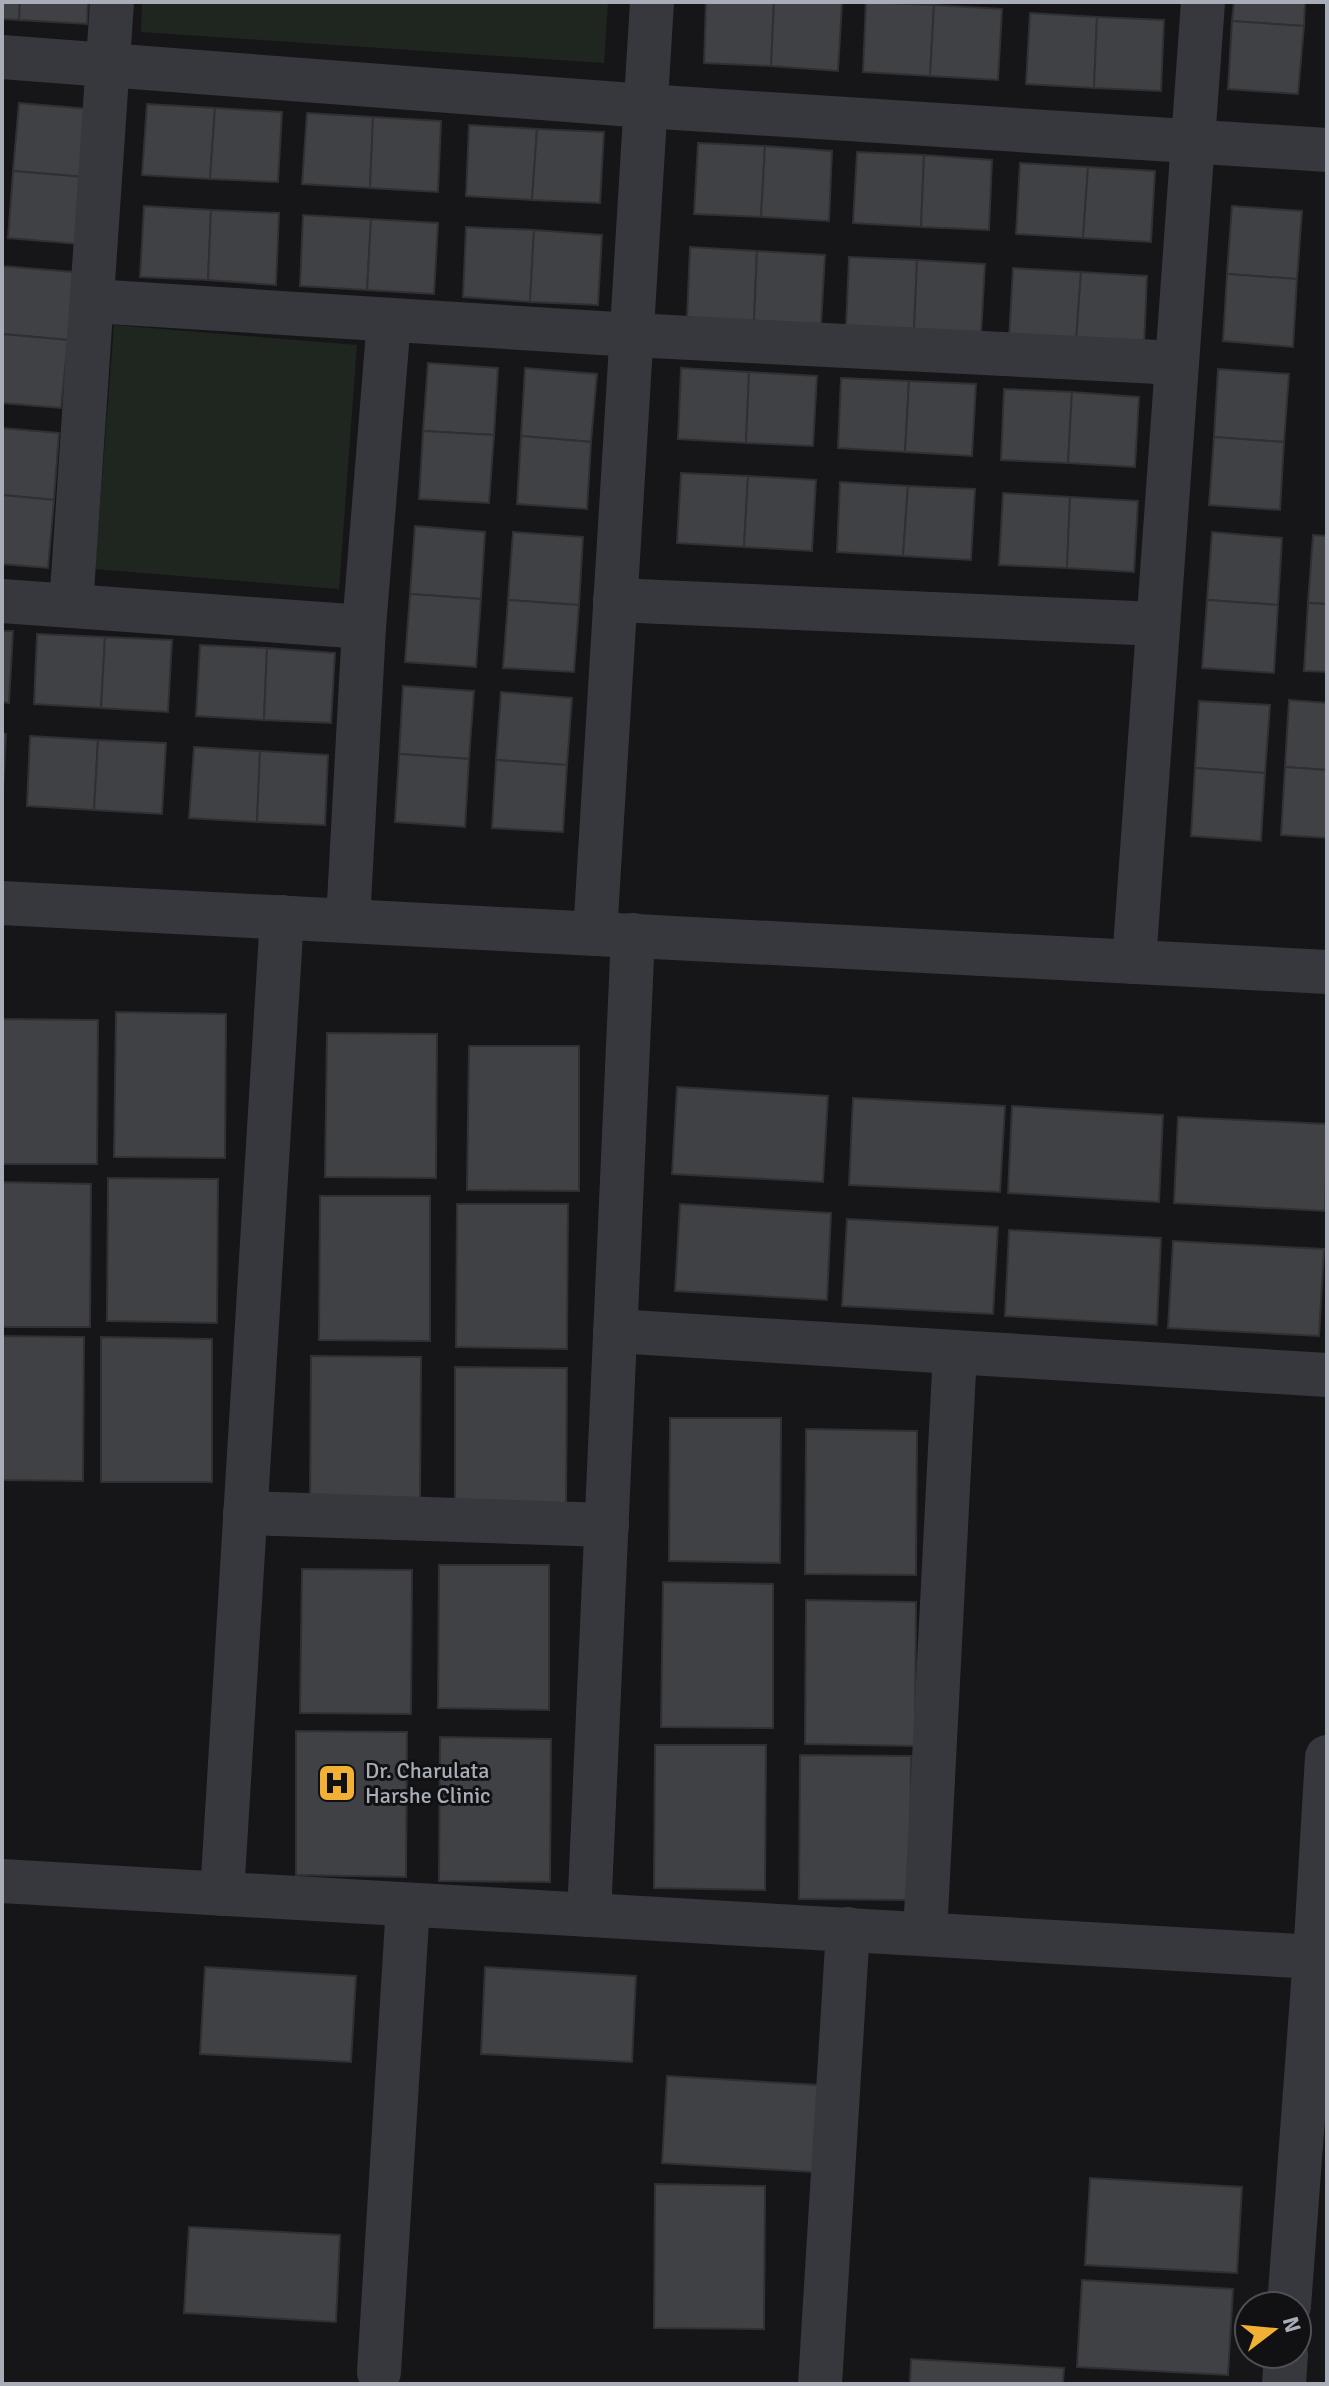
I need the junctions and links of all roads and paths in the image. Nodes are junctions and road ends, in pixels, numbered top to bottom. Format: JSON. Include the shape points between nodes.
{"nodes":[{"id":1,"x":112,"y":2,"type":"edge"},
{"id":2,"x":652,"y":2,"type":"edge"},
{"id":3,"x":1203,"y":2,"type":"edge"},
{"id":4,"x":2,"y":57,"type":"edge"},
{"id":5,"x":108,"y":65,"type":"junction"},
{"id":6,"x":645,"y":106,"type":"junction"},
{"id":7,"x":1193,"y":142,"type":"junction"},
{"id":8,"x":1327,"y":150,"type":"edge"},
{"id":9,"x":92,"y":301,"type":"junction"},
{"id":10,"x":389,"y":320,"type":"junction"},
{"id":11,"x":632,"y":335,"type":"junction"},
{"id":12,"x":1177,"y":363,"type":"junction"},
{"id":13,"x":615,"y":600,"type":"junction"},
{"id":14,"x":2,"y":601,"type":"edge"},
{"id":15,"x":71,"y":606,"type":"junction"},
{"id":16,"x":1158,"y":624,"type":"junction"},
{"id":17,"x":364,"y":627,"type":"junction"},
{"id":18,"x":2,"y":903,"type":"edge"},
{"id":19,"x":282,"y":917,"type":"junction"},
{"id":20,"x":348,"y":921,"type":"junction"},
{"id":21,"x":614,"y":935,"type":"junction"},
{"id":22,"x":1134,"y":962,"type":"junction"},
{"id":23,"x":1327,"y":972,"type":"edge"},
{"id":24,"x":615,"y":1331,"type":"junction"},
{"id":25,"x":955,"y":1352,"type":"junction"},
{"id":26,"x":1327,"y":1375,"type":"edge"},
{"id":27,"x":245,"y":1513,"type":"junction"},
{"id":28,"x":607,"y":1525,"type":"junction"},
{"id":29,"x":1327,"y":1757,"type":"edge"},
{"id":30,"x":2,"y":1881,"type":"edge"},
{"id":31,"x":222,"y":1894,"type":"junction"},
{"id":32,"x":408,"y":1905,"type":"junction"},
{"id":33,"x":589,"y":1915,"type":"junction"},
{"id":34,"x":848,"y":1929,"type":"junction"},
{"id":35,"x":925,"y":1934,"type":"junction"},
{"id":36,"x":1315,"y":1957,"type":"junction"},
{"id":37,"x":1290,"y":2290,"type":"edge"},
{"id":38,"x":379,"y":2372,"type":"dead end"},
{"id":39,"x":820,"y":2384,"type":"edge"}],
"edges":[{"from":1,"to":5,"type":"street"},
{"from":2,"to":6,"type":"street"},
{"from":3,"to":7,"type":"street"},
{"from":4,"to":5,"type":"street"},
{"from":5,"to":6,"type":"street"},
{"from":5,"to":9,"type":"street"},
{"from":6,"to":7,"type":"street"},
{"from":6,"to":11,"type":"street"},
{"from":7,"to":8,"type":"street"},
{"from":7,"to":12,"type":"street"},
{"from":9,"to":10,"type":"street"},
{"from":9,"to":15,"type":"street"},
{"from":10,"to":11,"type":"street"},
{"from":10,"to":17,"type":"street"},
{"from":11,"to":12,"type":"street"},
{"from":11,"to":13,"type":"street"},
{"from":12,"to":16,"type":"street"},
{"from":13,"to":16,"type":"street"},
{"from":13,"to":21,"type":"street"},
{"from":14,"to":15,"type":"street"},
{"from":15,"to":17,"type":"street"},
{"from":16,"to":22,"type":"street"},
{"from":17,"to":20,"type":"street"},
{"from":18,"to":19,"type":"street"},
{"from":19,"to":20,"type":"street"},
{"from":19,"to":27,"type":"street"},
{"from":20,"to":21,"type":"street"},
{"from":21,"to":22,"type":"street"},
{"from":21,"to":24,"type":"street"},
{"from":22,"to":23,"type":"street"},
{"from":24,"to":25,"type":"street"},
{"from":24,"to":28,"type":"street"},
{"from":25,"to":26,"type":"street"},
{"from":25,"to":35,"type":"street"},
{"from":27,"to":28,"type":"street"},
{"from":27,"to":31,"type":"street"},
{"from":28,"to":33,"type":"street"},
{"from":29,"to":36,"type":"street"},
{"from":30,"to":31,"type":"street"},
{"from":31,"to":32,"type":"street"},
{"from":32,"to":33,"type":"street"},
{"from":32,"to":38,"type":"street"},
{"from":33,"to":34,"type":"street"},
{"from":34,"to":35,"type":"street"},
{"from":34,"to":39,"type":"street"},
{"from":35,"to":36,"type":"street"},
{"from":36,"to":37,"type":"street"}]}
